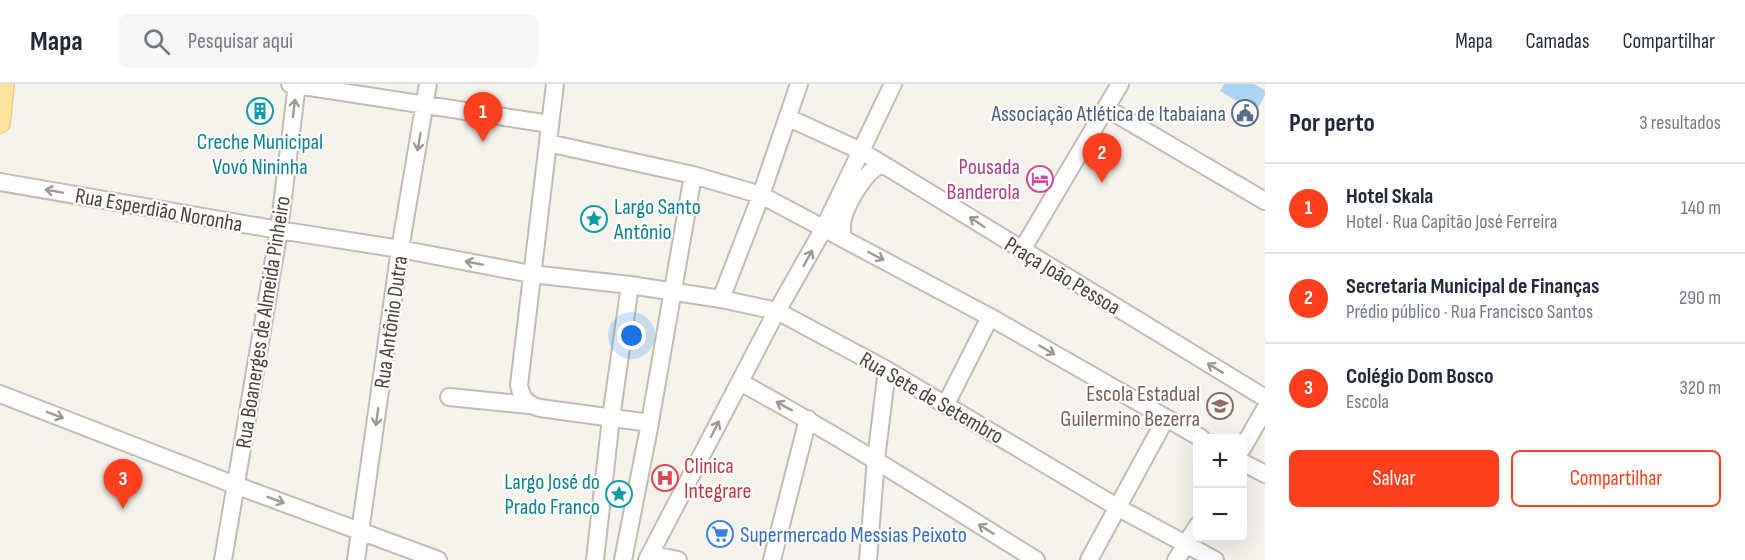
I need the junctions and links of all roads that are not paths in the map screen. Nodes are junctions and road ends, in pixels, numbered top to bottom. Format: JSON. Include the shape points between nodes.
{"nodes":[{"id":1,"x":4,"y":84,"type":"edge"},
{"id":2,"x":294,"y":84,"type":"edge"},
{"id":3,"x":428,"y":84,"type":"edge"},
{"id":4,"x":555,"y":84,"type":"edge"},
{"id":5,"x":799,"y":84,"type":"edge"},
{"id":6,"x":893,"y":84,"type":"edge"},
{"id":7,"x":1120,"y":84,"type":"edge"},
{"id":8,"x":425,"y":105,"type":"junction"},
{"id":9,"x":1106,"y":108,"type":"junction"},
{"id":10,"x":789,"y":118,"type":"junction"},
{"id":11,"x":0,"y":123,"type":"edge"},
{"id":12,"x":550,"y":124,"type":"junction"},
{"id":13,"x":548,"y":143,"type":"junction"},
{"id":14,"x":861,"y":152,"type":"junction"},
{"id":15,"x":882,"y":164,"type":"junction"},
{"id":16,"x":693,"y":175,"type":"junction"},
{"id":17,"x":0,"y":182,"type":"edge"},
{"id":18,"x":761,"y":195,"type":"junction"},
{"id":19,"x":1265,"y":201,"type":"edge"},
{"id":20,"x":824,"y":228,"type":"junction"},
{"id":21,"x":279,"y":230,"type":"junction"},
{"id":22,"x":843,"y":238,"type":"junction"},
{"id":23,"x":400,"y":249,"type":"junction"},
{"id":24,"x":1022,"y":250,"type":"junction"},
{"id":25,"x":531,"y":274,"type":"junction"},
{"id":26,"x":630,"y":285,"type":"junction"},
{"id":27,"x":673,"y":292,"type":"junction"},
{"id":28,"x":721,"y":298,"type":"junction"},
{"id":29,"x":777,"y":311,"type":"junction"},
{"id":30,"x":990,"y":317,"type":"junction"},
{"id":31,"x":887,"y":370,"type":"junction"},
{"id":32,"x":740,"y":382,"type":"junction"},
{"id":33,"x":0,"y":394,"type":"edge"},
{"id":34,"x":449,"y":397,"type":"dead end"},
{"id":35,"x":1265,"y":398,"type":"edge"},
{"id":36,"x":526,"y":403,"type":"junction"},
{"id":37,"x":946,"y":404,"type":"junction"},
{"id":38,"x":1265,"y":409,"type":"edge"},
{"id":39,"x":611,"y":418,"type":"junction"},
{"id":40,"x":1166,"y":418,"type":"junction"},
{"id":41,"x":808,"y":419,"type":"junction"},
{"id":42,"x":650,"y":423,"type":"junction"},
{"id":43,"x":1194,"y":434,"type":"edge"},
{"id":44,"x":1247,"y":440,"type":"edge"},
{"id":45,"x":876,"y":459,"type":"junction"},
{"id":46,"x":1247,"y":465,"type":"edge"},
{"id":47,"x":1265,"y":474,"type":"edge"},
{"id":48,"x":235,"y":485,"type":"junction"},
{"id":49,"x":1117,"y":507,"type":"junction"},
{"id":50,"x":361,"y":531,"type":"junction"},
{"id":51,"x":1193,"y":532,"type":"edge"},
{"id":52,"x":1186,"y":544,"type":"junction"},
{"id":53,"x":649,"y":557,"type":"edge"},
{"id":54,"x":223,"y":560,"type":"edge"},
{"id":55,"x":357,"y":560,"type":"edge"},
{"id":56,"x":438,"y":560,"type":"edge"},
{"id":57,"x":595,"y":560,"type":"edge"},
{"id":58,"x":623,"y":560,"type":"edge"},
{"id":59,"x":678,"y":560,"type":"edge"},
{"id":60,"x":772,"y":560,"type":"edge"},
{"id":61,"x":868,"y":560,"type":"edge"},
{"id":62,"x":1036,"y":560,"type":"edge"},
{"id":63,"x":1089,"y":560,"type":"edge"},
{"id":64,"x":1176,"y":560,"type":"edge"},
{"id":65,"x":1215,"y":560,"type":"edge"}],
"edges":[{"from":1,"to":11,"type":"main road"},
{"from":2,"to":8,"type":"street"},
{"from":21,"to":2,"type":"street","name":"Rua Boanerges de Almeida Pinheiro","one_way":true},
{"from":3,"to":8,"type":"street","name":"Rua Antônio Dutra"},
{"from":4,"to":12,"type":"street"},
{"from":5,"to":10,"type":"street"},
{"from":6,"to":14,"type":"street"},
{"from":7,"to":9,"type":"street"},
{"from":8,"to":12,"type":"street"},
{"from":8,"to":23,"type":"street","name":"Rua Antônio Dutra","one_way":true},
{"from":9,"to":19,"type":"street"},
{"from":9,"to":24,"type":"street"},
{"from":10,"to":14,"type":"street","name":"Praça João Pessoa"},
{"from":10,"to":18,"type":"street"},
{"from":12,"to":13,"type":"street"},
{"from":13,"to":16,"type":"street"},
{"from":13,"to":25,"type":"street"},
{"from":14,"to":15,"type":"street","name":"Praça João Pessoa"},
{"from":14,"to":20,"type":"street"},
{"from":15,"to":22,"type":"street","via":[[866,175],[846,211]]},
{"from":24,"to":15,"type":"street","name":"Praça João Pessoa","one_way":true},
{"from":16,"to":18,"type":"street"},
{"from":16,"to":27,"type":"street"},
{"from":21,"to":17,"type":"street","name":"Rua Esperdião Noronha","one_way":true},
{"from":18,"to":20,"type":"street"},
{"from":18,"to":28,"type":"street"},
{"from":20,"to":22,"type":"street"},
{"from":29,"to":20,"type":"street","one_way":true},
{"from":21,"to":23,"type":"street","name":"Rua Esperdião Noronha"},
{"from":21,"to":48,"type":"street","name":"Rua Boanerges de Almeida Pinheiro"},
{"from":22,"to":30,"type":"street","one_way":true},
{"from":25,"to":23,"type":"street","name":"Rua Esperdião Noronha","one_way":true},
{"from":23,"to":50,"type":"street","name":"Rua Antônio Dutra","one_way":true},
{"from":35,"to":24,"type":"street","name":"Praça João Pessoa","one_way":true},
{"from":25,"to":26,"type":"street"},
{"from":25,"to":36,"type":"street","via":[[519,385]]},
{"from":26,"to":27,"type":"street","name":"Rua Sete de Setembro"},
{"from":26,"to":39,"type":"street"},
{"from":27,"to":28,"type":"street","name":"Rua Sete de Setembro"},
{"from":27,"to":42,"type":"street"},
{"from":28,"to":29,"type":"street","name":"Rua Sete de Setembro"},
{"from":29,"to":31,"type":"street","name":"Rua Sete de Setembro"},
{"from":29,"to":32,"type":"street"},
{"from":30,"to":37,"type":"street"},
{"from":30,"to":40,"type":"street","one_way":true},
{"from":31,"to":37,"type":"street","name":"Rua Sete de Setembro"},
{"from":31,"to":45,"type":"street"},
{"from":41,"to":32,"type":"street","one_way":true},
{"from":53,"to":32,"type":"street","one_way":true},
{"from":33,"to":48,"type":"street","one_way":true},
{"from":34,"to":36,"type":"street"},
{"from":36,"to":39,"type":"street"},
{"from":37,"to":49,"type":"street","name":"Rua Sete de Setembro"},
{"from":38,"to":44,"type":"street"},
{"from":39,"to":42,"type":"street"},
{"from":39,"to":57,"type":"street"},
{"from":40,"to":43,"type":"street"},
{"from":40,"to":49,"type":"street"},
{"from":41,"to":45,"type":"street"},
{"from":41,"to":60,"type":"street"},
{"from":42,"to":58,"type":"street"},
{"from":45,"to":61,"type":"street"},
{"from":62,"to":45,"type":"street","one_way":true},
{"from":46,"to":47,"type":"street"},
{"from":48,"to":50,"type":"street","one_way":true},
{"from":48,"to":54,"type":"street","name":"Rua Boanerges de Almeida Pinheiro"},
{"from":49,"to":52,"type":"street","name":"Rua Sete de Setembro"},
{"from":49,"to":63,"type":"street"},
{"from":50,"to":55,"type":"street","name":"Rua Antônio Dutra"},
{"from":50,"to":56,"type":"street"},
{"from":51,"to":52,"type":"street"},
{"from":52,"to":64,"type":"street"},
{"from":52,"to":65,"type":"street","name":"Rua Sete de Setembro"},
{"from":53,"to":59,"type":"street"}]}
